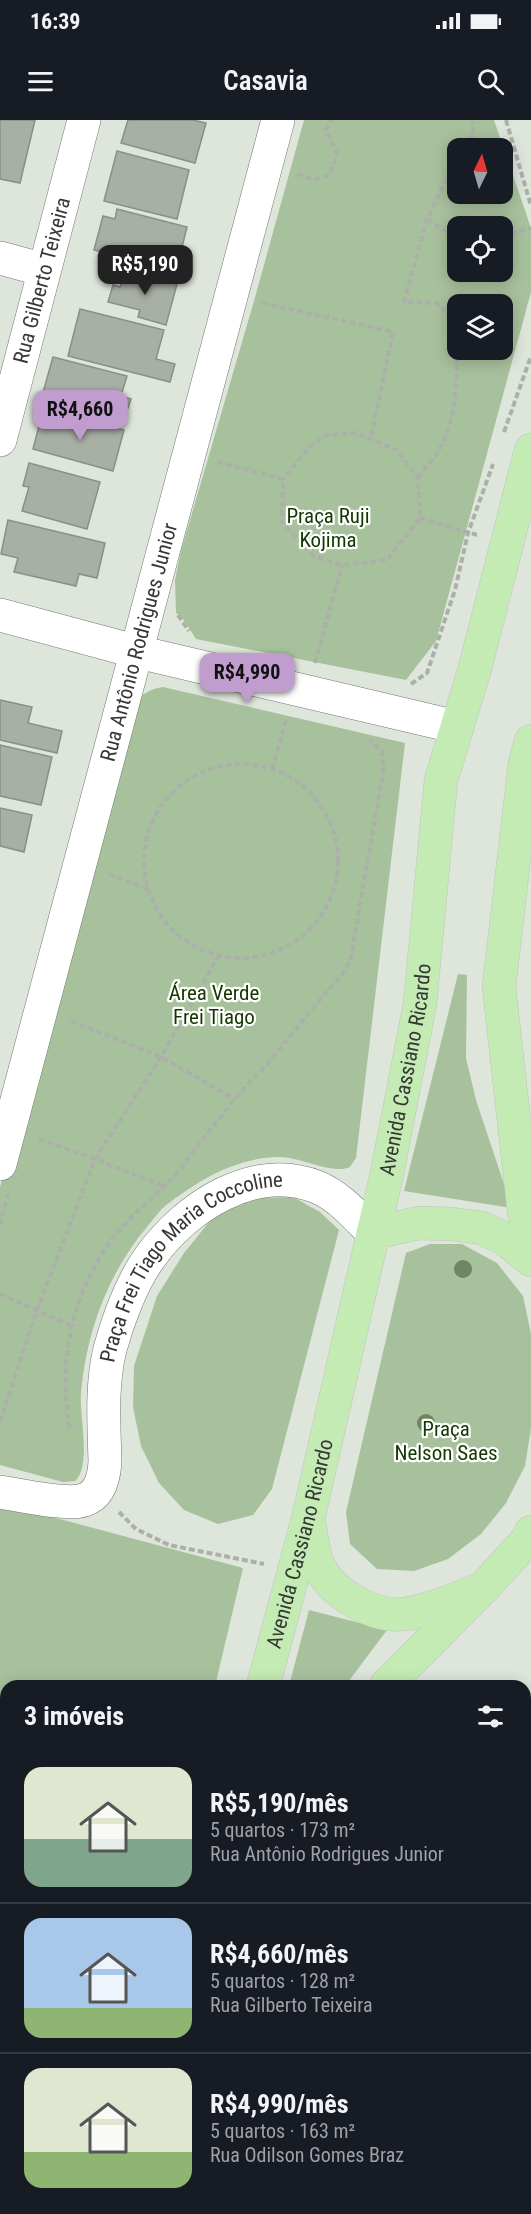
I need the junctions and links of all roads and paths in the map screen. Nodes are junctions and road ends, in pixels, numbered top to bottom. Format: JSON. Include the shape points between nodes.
{"nodes":[{"id":1,"x":84,"y":120,"type":"edge"},
{"id":2,"x":278,"y":120,"type":"edge"},
{"id":3,"x":331,"y":120,"type":"edge"},
{"id":4,"x":472,"y":120,"type":"edge"},
{"id":5,"x":506,"y":120,"type":"edge"},
{"id":6,"x":473,"y":138,"type":"edge"},
{"id":7,"x":290,"y":171,"type":"dead end"},
{"id":8,"x":447,"y":178,"type":"edge"},
{"id":9,"x":531,"y":206,"type":"edge"},
{"id":10,"x":427,"y":219,"type":"junction"},
{"id":11,"x":531,"y":228,"type":"edge"},
{"id":12,"x":447,"y":232,"type":"edge"},
{"id":13,"x":513,"y":233,"type":"edge"},
{"id":14,"x":0,"y":258,"type":"edge"},
{"id":15,"x":44,"y":270,"type":"junction"},
{"id":16,"x":254,"y":301,"type":"dead end"},
{"id":17,"x":531,"y":356,"type":"edge"},
{"id":18,"x":503,"y":434,"type":"dead end"},
{"id":19,"x":371,"y":438,"type":"junction"},
{"id":20,"x":0,"y":440,"type":"edge"},
{"id":21,"x":531,"y":450,"type":"edge"},
{"id":22,"x":496,"y":456,"type":"dead end"},
{"id":23,"x":208,"y":459,"type":"dead end"},
{"id":24,"x":418,"y":478,"type":"junction"},
{"id":25,"x":283,"y":479,"type":"junction"},
{"id":26,"x":420,"y":518,"type":"junction"},
{"id":27,"x":468,"y":533,"type":"junction"},
{"id":28,"x":342,"y":565,"type":"junction"},
{"id":29,"x":176,"y":613,"type":"dead end"},
{"id":30,"x":0,"y":615,"type":"edge"},
{"id":31,"x":196,"y":639,"type":"dead end"},
{"id":32,"x":138,"y":652,"type":"junction"},
{"id":33,"x":314,"y":667,"type":"dead end"},
{"id":34,"x":407,"y":687,"type":"dead end"},
{"id":35,"x":275,"y":717,"type":"dead end"},
{"id":36,"x":286,"y":720,"type":"junction"},
{"id":37,"x":297,"y":722,"type":"dead end"},
{"id":38,"x":457,"y":727,"type":"junction"},
{"id":39,"x":363,"y":738,"type":"dead end"},
{"id":40,"x":531,"y":741,"type":"edge"},
{"id":41,"x":272,"y":769,"type":"junction"},
{"id":42,"x":106,"y":872,"type":"dead end"},
{"id":43,"x":147,"y":889,"type":"junction"},
{"id":44,"x":218,"y":957,"type":"junction"},
{"id":45,"x":67,"y":1020,"type":"dead end"},
{"id":46,"x":161,"y":1057,"type":"junction"},
{"id":47,"x":235,"y":1099,"type":"junction"},
{"id":48,"x":35,"y":1138,"type":"dead end"},
{"id":49,"x":95,"y":1159,"type":"junction"},
{"id":50,"x":5,"y":1177,"type":"edge"},
{"id":51,"x":166,"y":1187,"type":"junction"},
{"id":52,"x":0,"y":1225,"type":"edge"},
{"id":53,"x":373,"y":1233,"type":"junction"},
{"id":54,"x":531,"y":1239,"type":"edge"},
{"id":55,"x":531,"y":1260,"type":"edge"},
{"id":56,"x":0,"y":1294,"type":"edge"},
{"id":57,"x":37,"y":1310,"type":"junction"},
{"id":58,"x":72,"y":1326,"type":"junction"},
{"id":59,"x":0,"y":1422,"type":"edge"},
{"id":60,"x":72,"y":1435,"type":"dead end"},
{"id":61,"x":101,"y":1481,"type":"junction"},
{"id":62,"x":0,"y":1492,"type":"edge"},
{"id":63,"x":308,"y":1519,"type":"junction"},
{"id":64,"x":531,"y":1532,"type":"edge"},
{"id":65,"x":294,"y":1570,"type":"junction"},
{"id":66,"x":483,"y":1588,"type":"junction"},
{"id":67,"x":265,"y":1680,"type":"edge"},
{"id":68,"x":392,"y":1680,"type":"edge"}],
"edges":[{"from":1,"to":15,"type":"street","name":"Rua Gilberto Teixeira"},
{"from":2,"to":32,"type":"street","name":"Rua Antônio Rodrigues Junior"},
{"from":3,"to":7,"type":"path","via":[[326,129],[337,152],[330,173],[316,179]]},
{"from":4,"to":6,"type":"path"},
{"from":5,"to":9,"type":"path"},
{"from":8,"to":10,"type":"path"},
{"from":10,"to":12,"type":"path"},
{"from":10,"to":24,"type":"path","via":[[404,302],[437,303],[456,323],[457,387],[438,451]]},
{"from":11,"to":13,"type":"path"},
{"from":14,"to":15,"type":"street"},
{"from":15,"to":20,"type":"street","name":"Rua Gilberto Teixeira"},
{"from":16,"to":19,"type":"path","via":[[393,332]]},
{"from":17,"to":18,"type":"path"},
{"from":19,"to":24,"type":"path","via":[[397,450]]},
{"from":19,"to":25,"type":"path","via":[[356,433],[327,435],[310,446]]},
{"from":21,"to":38,"type":"main road","name":"Avenida Cassiano Ricardo"},
{"from":22,"to":27,"type":"path"},
{"from":23,"to":25,"type":"path"},
{"from":24,"to":26,"type":"path"},
{"from":25,"to":28,"type":"path","via":[[282,522],[314,556]]},
{"from":26,"to":27,"type":"path"},
{"from":26,"to":28,"type":"path","via":[[387,560]]},
{"from":27,"to":34,"type":"path","via":[[455,590],[427,673]]},
{"from":28,"to":33,"type":"path"},
{"from":29,"to":31,"type":"path"},
{"from":30,"to":32,"type":"street"},
{"from":32,"to":38,"type":"street"},
{"from":32,"to":50,"type":"street","name":"Rua Antônio Rodrigues Junior"},
{"from":35,"to":36,"type":"path"},
{"from":36,"to":37,"type":"path"},
{"from":36,"to":41,"type":"path"},
{"from":38,"to":53,"type":"main road","name":"Avenida Cassiano Ricardo","via":[[441,780],[420,1004]]},
{"from":39,"to":47,"type":"path","via":[[382,751],[384,768],[350,961]]},
{"from":40,"to":54,"type":"main road","via":[[525,763],[498,987],[524,1211]]},
{"from":41,"to":43,"type":"path","via":[[237,764],[202,772],[173,792],[152,820],[143,854]]},
{"from":41,"to":44,"type":"path","via":[[303,786],[326,812],[338,846],[337,881],[324,914],[301,939],[269,955]]},
{"from":42,"to":43,"type":"path"},
{"from":43,"to":44,"type":"path","via":[[174,932]]},
{"from":44,"to":46,"type":"path"},
{"from":45,"to":46,"type":"path"},
{"from":46,"to":47,"type":"path"},
{"from":46,"to":49,"type":"path"},
{"from":47,"to":51,"type":"path"},
{"from":48,"to":49,"type":"path"},
{"from":49,"to":51,"type":"path"},
{"from":49,"to":57,"type":"path"},
{"from":50,"to":52,"type":"path"},
{"from":51,"to":58,"type":"path","via":[[128,1221],[103,1253]]},
{"from":53,"to":55,"type":"main road","via":[[418,1223],[482,1228],[505,1239]]},
{"from":53,"to":61,"type":"street","name":"Praça Frei Tiago Maria Coccoline","via":[[342,1202],[320,1188],[280,1179],[256,1182],[225,1193],[178,1224],[149,1258],[124,1307],[110,1349],[103,1396]]},
{"from":53,"to":63,"type":"main road","name":"Avenida Cassiano Ricardo"},
{"from":56,"to":57,"type":"path"},
{"from":57,"to":58,"type":"path"},
{"from":57,"to":59,"type":"path"},
{"from":58,"to":60,"type":"path","via":[[66,1390]]},
{"from":61,"to":62,"type":"street","via":[[84,1500],[60,1501]]},
{"from":61,"to":65,"type":"path","via":[[136,1529],[169,1545]]},
{"from":63,"to":65,"type":"main road","name":"Avenida Cassiano Ricardo"},
{"from":63,"to":66,"type":"main road","via":[[318,1564],[332,1585],[352,1601],[402,1614],[435,1607]]},
{"from":64,"to":66,"type":"main road"},
{"from":65,"to":67,"type":"main road","name":"Avenida Cassiano Ricardo"},
{"from":66,"to":68,"type":"main road"}]}
